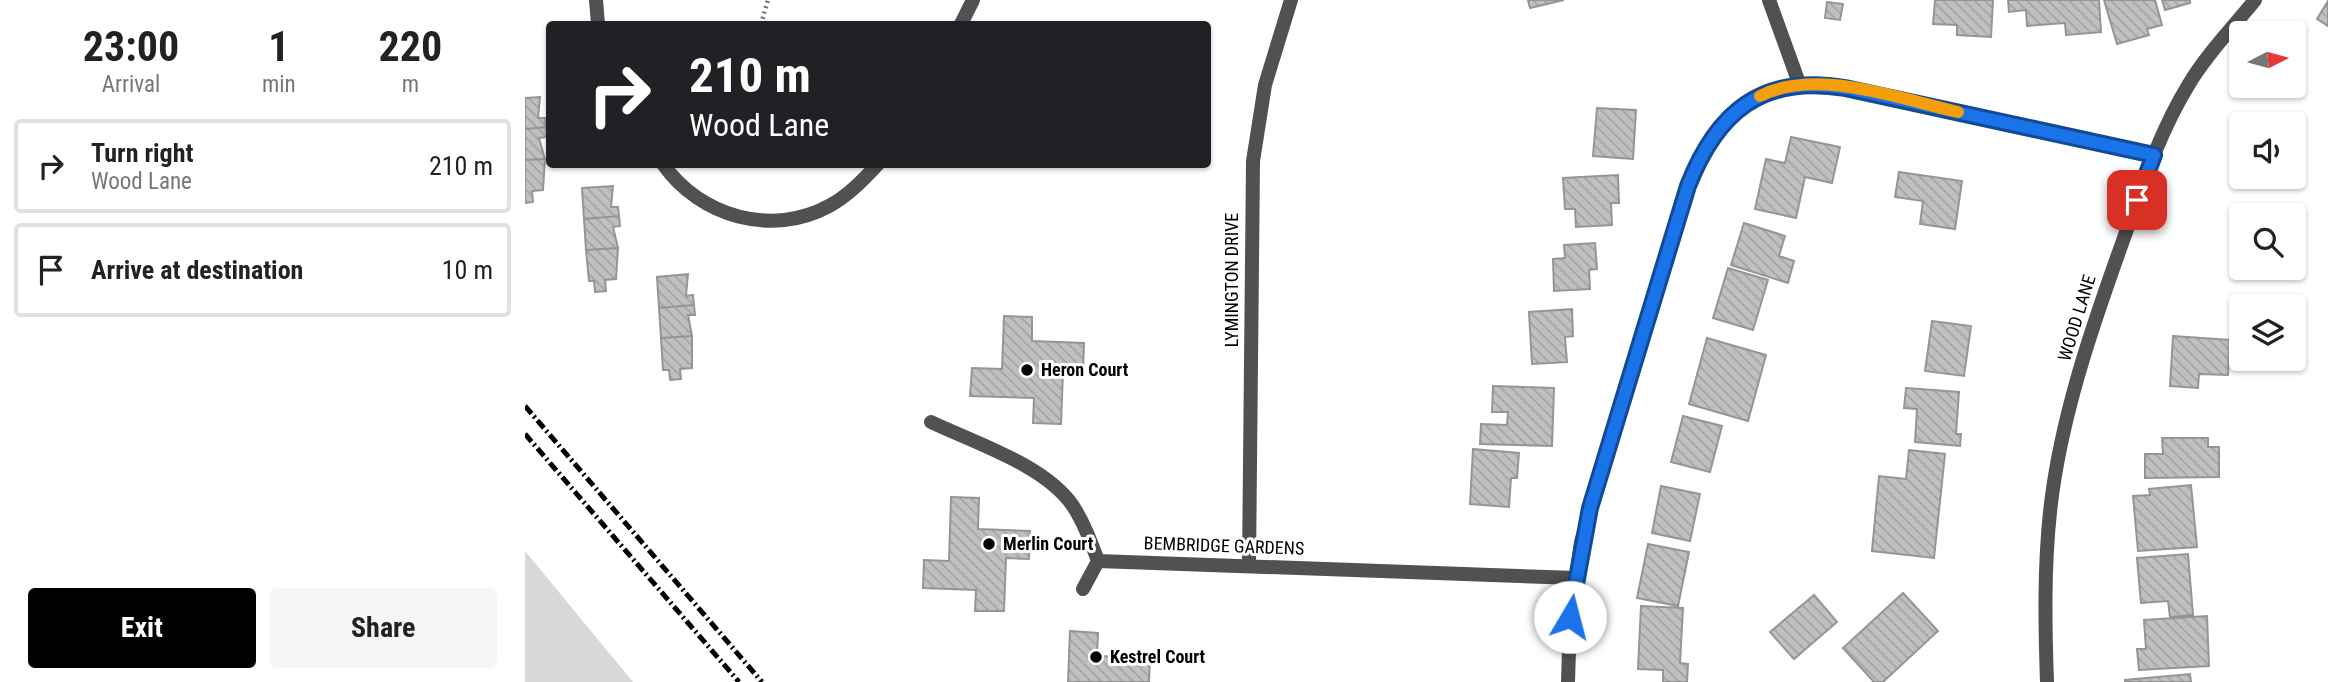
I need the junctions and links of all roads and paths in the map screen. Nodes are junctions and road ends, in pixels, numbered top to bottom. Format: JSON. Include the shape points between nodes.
{"nodes":[{"id":1,"x":596,"y":0,"type":"edge"},
{"id":2,"x":768,"y":0,"type":"edge"},
{"id":3,"x":973,"y":0,"type":"edge"},
{"id":4,"x":1291,"y":0,"type":"edge"},
{"id":5,"x":1769,"y":0,"type":"edge"},
{"id":6,"x":2255,"y":0,"type":"edge"},
{"id":7,"x":598,"y":21,"type":"edge"},
{"id":8,"x":762,"y":21,"type":"edge"},
{"id":9,"x":962,"y":21,"type":"edge"},
{"id":10,"x":1799,"y":83,"type":"junction"},
{"id":11,"x":2154,"y":155,"type":"junction"},
{"id":12,"x":666,"y":168,"type":"edge"},
{"id":13,"x":873,"y":168,"type":"edge"},
{"id":14,"x":931,"y":422,"type":"dead end"},
{"id":15,"x":1098,"y":561,"type":"junction"},
{"id":16,"x":1249,"y":565,"type":"junction"},
{"id":17,"x":1576,"y":578,"type":"junction"},
{"id":18,"x":1083,"y":589,"type":"dead end"},
{"id":19,"x":1568,"y":682,"type":"edge"},
{"id":20,"x":2047,"y":682,"type":"edge"}],
"edges":[{"from":1,"to":7,"type":"street"},
{"from":2,"to":8,"type":"path"},
{"from":3,"to":9,"type":"street"},
{"from":4,"to":16,"type":"street","name":"LYMINGTON DRIVE","via":[[1265,85],[1253,161]]},
{"from":5,"to":10,"type":"street"},
{"from":6,"to":11,"type":"street","name":"WOOD LANE","via":[[2190,81]]},
{"from":10,"to":11,"type":"street","via":[[1845,88]]},
{"from":10,"to":17,"type":"street","via":[[1773,89],[1730,115],[1699,158],[1590,508]]},
{"from":11,"to":20,"type":"street","name":"WOOD LANE","via":[[2113,269],[2059,452],[2046,569]]},
{"from":12,"to":13,"type":"street","via":[[701,202],[748,220],[774,221],[829,206]]},
{"from":14,"to":15,"type":"street","via":[[1037,472],[1057,488],[1073,506]]},
{"from":15,"to":16,"type":"street","name":"BEMBRIDGE GARDENS"},
{"from":15,"to":18,"type":"street"},
{"from":16,"to":17,"type":"street","name":"BEMBRIDGE GARDENS"},
{"from":17,"to":19,"type":"street"}]}
